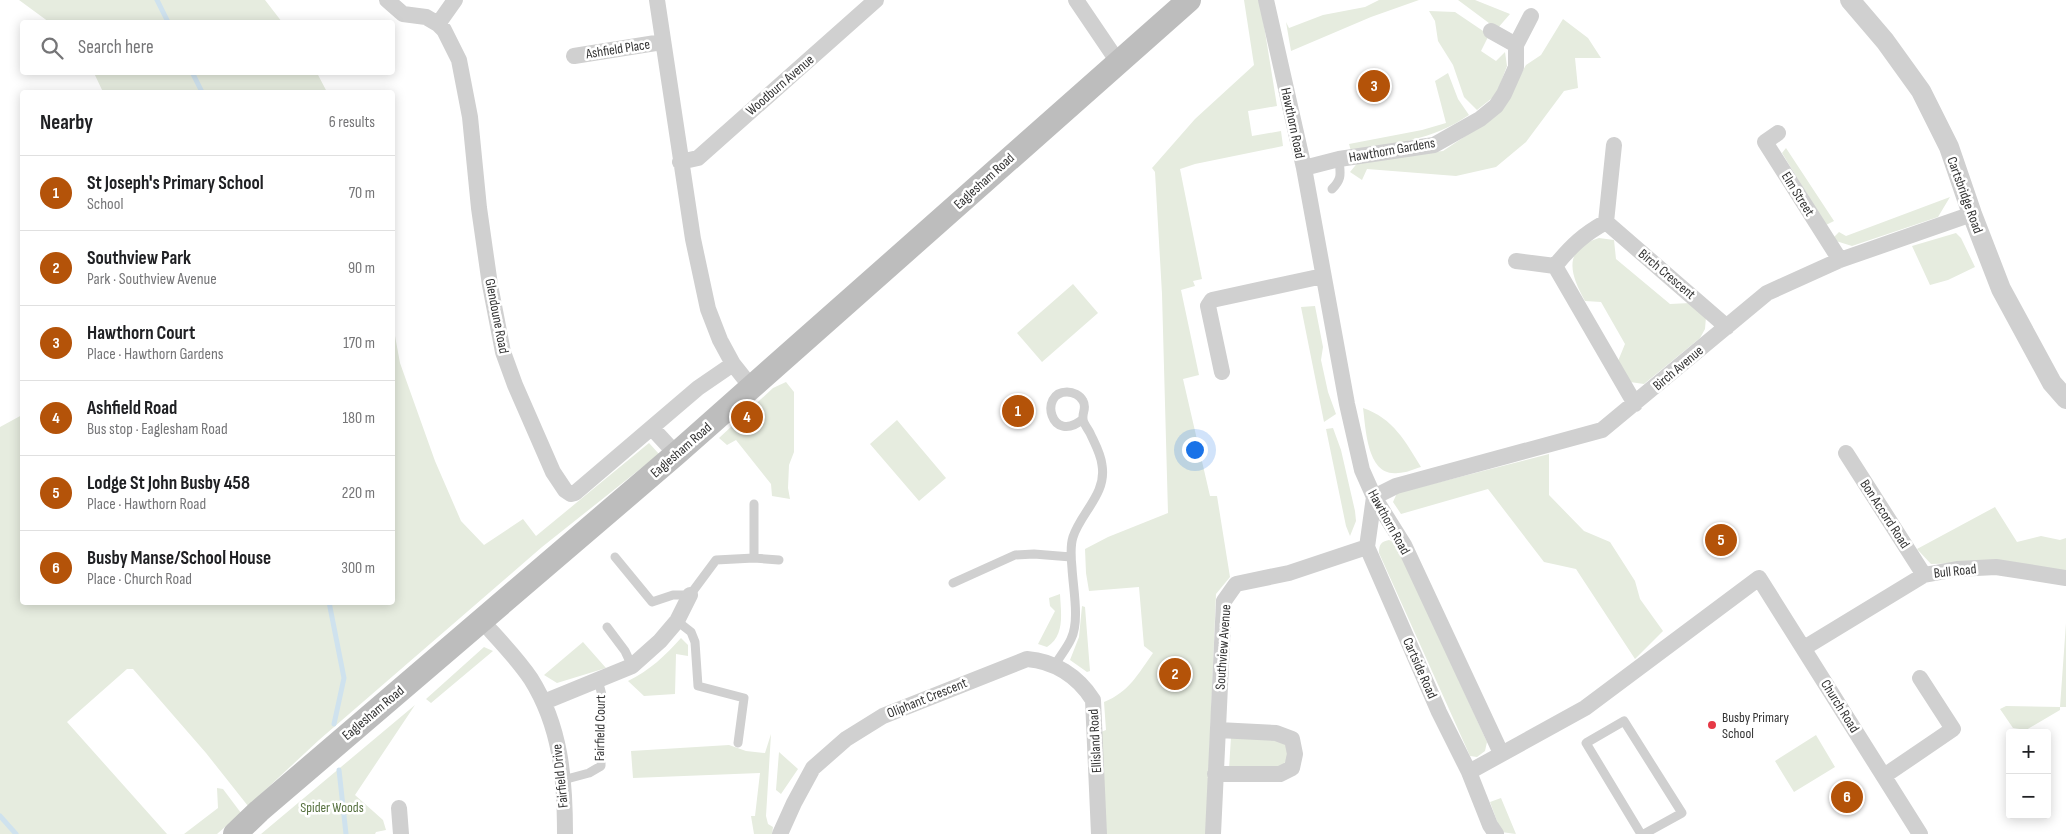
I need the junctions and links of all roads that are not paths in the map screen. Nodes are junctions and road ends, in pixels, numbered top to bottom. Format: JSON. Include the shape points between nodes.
{"nodes":[{"id":1,"x":387,"y":0,"type":"edge"},
{"id":2,"x":455,"y":0,"type":"edge"},
{"id":3,"x":657,"y":0,"type":"edge"},
{"id":4,"x":876,"y":0,"type":"edge"},
{"id":5,"x":1076,"y":0,"type":"edge"},
{"id":6,"x":1189,"y":0,"type":"edge"},
{"id":7,"x":1266,"y":0,"type":"edge"},
{"id":8,"x":1850,"y":0,"type":"edge"},
{"id":9,"x":1531,"y":16,"type":"dead end"},
{"id":10,"x":438,"y":24,"type":"junction"},
{"id":11,"x":1491,"y":32,"type":"dead end"},
{"id":12,"x":662,"y":42,"type":"junction"},
{"id":13,"x":1516,"y":45,"type":"junction"},
{"id":14,"x":574,"y":56,"type":"dead end"},
{"id":15,"x":1118,"y":62,"type":"junction"},
{"id":16,"x":1778,"y":133,"type":"dead end"},
{"id":17,"x":1614,"y":146,"type":"dead end"},
{"id":18,"x":1339,"y":159,"type":"junction"},
{"id":19,"x":680,"y":162,"type":"junction"},
{"id":20,"x":1304,"y":168,"type":"junction"},
{"id":21,"x":1332,"y":189,"type":"dead end"},
{"id":22,"x":1972,"y":214,"type":"junction"},
{"id":23,"x":1606,"y":222,"type":"junction"},
{"id":24,"x":1840,"y":260,"type":"junction"},
{"id":25,"x":1516,"y":261,"type":"dead end"},
{"id":26,"x":1555,"y":266,"type":"junction"},
{"id":27,"x":1323,"y":276,"type":"junction"},
{"id":28,"x":1728,"y":328,"type":"junction"},
{"id":29,"x":733,"y":364,"type":"junction"},
{"id":30,"x":1222,"y":372,"type":"dead end"},
{"id":31,"x":752,"y":388,"type":"junction"},
{"id":32,"x":2066,"y":399,"type":"edge"},
{"id":33,"x":1635,"y":404,"type":"junction"},
{"id":34,"x":1083,"y":419,"type":"junction"},
{"id":35,"x":652,"y":428,"type":"junction"},
{"id":36,"x":1846,"y":453,"type":"dead end"},
{"id":37,"x":676,"y":454,"type":"junction"},
{"id":38,"x":1374,"y":497,"type":"junction"},
{"id":39,"x":754,"y":504,"type":"dead end"},
{"id":40,"x":1367,"y":547,"type":"junction"},
{"id":41,"x":615,"y":557,"type":"dead end"},
{"id":42,"x":754,"y":558,"type":"junction"},
{"id":43,"x":1071,"y":558,"type":"junction"},
{"id":44,"x":778,"y":560,"type":"dead end"},
{"id":45,"x":1924,"y":575,"type":"junction"},
{"id":46,"x":2066,"y":578,"type":"edge"},
{"id":47,"x":953,"y":583,"type":"dead end"},
{"id":48,"x":690,"y":595,"type":"junction"},
{"id":49,"x":482,"y":621,"type":"junction"},
{"id":50,"x":677,"y":621,"type":"junction"},
{"id":51,"x":607,"y":627,"type":"dead end"},
{"id":52,"x":1804,"y":648,"type":"junction"},
{"id":53,"x":1055,"y":665,"type":"junction"},
{"id":54,"x":632,"y":666,"type":"junction"},
{"id":55,"x":1920,"y":678,"type":"dead end"},
{"id":56,"x":598,"y":680,"type":"junction"},
{"id":57,"x":544,"y":702,"type":"junction"},
{"id":58,"x":1218,"y":730,"type":"junction"},
{"id":59,"x":738,"y":742,"type":"dead end"},
{"id":60,"x":1501,"y":753,"type":"junction"},
{"id":61,"x":1469,"y":772,"type":"junction"},
{"id":62,"x":1215,"y":774,"type":"junction"},
{"id":63,"x":1884,"y":776,"type":"junction"},
{"id":64,"x":563,"y":780,"type":"junction"},
{"id":65,"x":399,"y":808,"type":"dead end"},
{"id":66,"x":234,"y":834,"type":"edge"},
{"id":67,"x":401,"y":834,"type":"edge"},
{"id":68,"x":565,"y":834,"type":"edge"},
{"id":69,"x":780,"y":834,"type":"edge"},
{"id":70,"x":1099,"y":834,"type":"edge"},
{"id":71,"x":1213,"y":834,"type":"edge"},
{"id":72,"x":1496,"y":834,"type":"edge"},
{"id":73,"x":1643,"y":834,"type":"edge"},
{"id":74,"x":1920,"y":834,"type":"edge"}],
"edges":[{"from":1,"to":10,"type":"street","via":[[403,14],[426,17]]},
{"from":2,"to":10,"type":"street"},
{"from":3,"to":12,"type":"street"},
{"from":4,"to":19,"type":"street","name":"Woodburn Avenue","via":[[698,158]]},
{"from":5,"to":15,"type":"street"},
{"from":6,"to":15,"type":"main road","name":"Eaglesham Road"},
{"from":7,"to":20,"type":"street","name":"Hawthorn Road"},
{"from":8,"to":22,"type":"street","name":"Cartsbridge Road","via":[[1921,91],[1948,148]]},
{"from":9,"to":13,"type":"street","name":"Hawthorn Gardens"},
{"from":10,"to":35,"type":"street","name":"Glendoune Road","via":[[459,60],[464,82],[490,285],[503,352],[553,472],[565,490],[575,493]]},
{"from":11,"to":13,"type":"street"},
{"from":12,"to":14,"type":"street","name":"Ashfield Place"},
{"from":12,"to":19,"type":"street"},
{"from":13,"to":18,"type":"street","name":"Hawthorn Gardens","via":[[1516,67],[1504,94],[1496,106],[1480,119],[1434,145]]},
{"from":15,"to":31,"type":"main road","name":"Eaglesham Road"},
{"from":16,"to":24,"type":"street","name":"Elm Street","via":[[1765,142]]},
{"from":17,"to":23,"type":"street"},
{"from":18,"to":20,"type":"street","name":"Hawthorn Gardens"},
{"from":18,"to":21,"type":"lane","via":[[1341,176]]},
{"from":19,"to":29,"type":"street","via":[[708,309]]},
{"from":20,"to":27,"type":"street","name":"Hawthorn Road"},
{"from":22,"to":24,"type":"street","name":"Birch Avenue"},
{"from":22,"to":32,"type":"street","name":"Cartsbridge Road","via":[[2001,289],[2052,383]]},
{"from":23,"to":26,"type":"street","via":[[1586,233]]},
{"from":23,"to":28,"type":"street","name":"Birch Crescent"},
{"from":24,"to":28,"type":"street","name":"Birch Avenue","via":[[1767,293]]},
{"from":25,"to":26,"type":"street"},
{"from":26,"to":33,"type":"street"},
{"from":27,"to":30,"type":"street","via":[[1212,300],[1208,306]]},
{"from":27,"to":38,"type":"street","name":"Hawthorn Road","via":[[1357,452]]},
{"from":28,"to":33,"type":"street","name":"Birch Avenue"},
{"from":29,"to":31,"type":"street"},
{"from":29,"to":35,"type":"street","name":"Glendoune Road","via":[[706,382]]},
{"from":31,"to":37,"type":"main road","name":"Eaglesham Road"},
{"from":33,"to":38,"type":"street","name":"Birch Avenue","via":[[1602,430],[1396,486]]},
{"from":34,"to":34,"type":"lane","via":[[1075,426],[1065,427],[1056,423],[1050,414],[1050,404],[1065,392],[1075,394],[1083,400]]},
{"from":34,"to":43,"type":"lane","via":[[1103,465],[1100,490],[1073,538]]},
{"from":35,"to":37,"type":"street"},
{"from":36,"to":45,"type":"street","name":"Bon Accord Road"},
{"from":37,"to":49,"type":"main road","name":"Eaglesham Road"},
{"from":38,"to":40,"type":"street"},
{"from":38,"to":60,"type":"street","name":"Hawthorn Road","via":[[1404,545]]},
{"from":39,"to":42,"type":"lane"},
{"from":40,"to":58,"type":"street","name":"Southview Avenue","via":[[1288,573],[1236,584],[1224,601]]},
{"from":40,"to":61,"type":"street","name":"Cartside Road","via":[[1439,712]]},
{"from":41,"to":48,"type":"lane","via":[[652,602],[673,595]]},
{"from":42,"to":44,"type":"lane","name":"Fairfield Court"},
{"from":42,"to":48,"type":"lane","name":"Fairfield Court","via":[[716,560]]},
{"from":43,"to":47,"type":"lane","via":[[1015,555]]},
{"from":43,"to":53,"type":"lane","via":[[1076,623],[1072,639]]},
{"from":45,"to":46,"type":"street","name":"Bull Road","via":[[1996,567]]},
{"from":45,"to":52,"type":"street","name":"Bull Road"},
{"from":48,"to":50,"type":"street","name":"Fairfield Court"},
{"from":49,"to":57,"type":"street","name":"Fairfield Drive","via":[[516,659]]},
{"from":49,"to":66,"type":"main road","name":"Eaglesham Road"},
{"from":50,"to":54,"type":"street","name":"Fairfield Court","via":[[660,642]]},
{"from":50,"to":59,"type":"lane","via":[[691,632],[695,642],[698,686],[744,698]]},
{"from":51,"to":54,"type":"lane"},
{"from":52,"to":60,"type":"street","name":"Church Road","via":[[1759,578],[1585,708]]},
{"from":52,"to":63,"type":"street","name":"Church Road"},
{"from":53,"to":69,"type":"street","name":"Oliphant Crescent","via":[[1027,659],[883,716],[846,739],[813,768]]},
{"from":53,"to":70,"type":"street","name":"Ellisland Road","via":[[1086,689],[1093,700]]},
{"from":54,"to":56,"type":"street","name":"Fairfield Court"},
{"from":55,"to":63,"type":"street","via":[[1953,729]]},
{"from":56,"to":57,"type":"street","name":"Fairfield Court"},
{"from":56,"to":64,"type":"lane","name":"Fairfield Court","via":[[602,694],[601,766]]},
{"from":57,"to":64,"type":"street","name":"Fairfield Drive","via":[[555,730]]},
{"from":58,"to":62,"type":"street","name":"Southview Avenue"},
{"from":58,"to":62,"type":"street","via":[[1276,732],[1292,739],[1295,754],[1292,768],[1280,774]]},
{"from":60,"to":61,"type":"street"},
{"from":61,"to":72,"type":"street","name":"Cartside Road"},
{"from":62,"to":71,"type":"street","name":"Southview Avenue"},
{"from":63,"to":74,"type":"street","name":"Church Road"},
{"from":64,"to":68,"type":"street","name":"Fairfield Drive"},
{"from":65,"to":67,"type":"street"},
{"from":73,"to":73,"type":"lane","via":[[1586,744],[1624,721],[1682,814]]}]}
